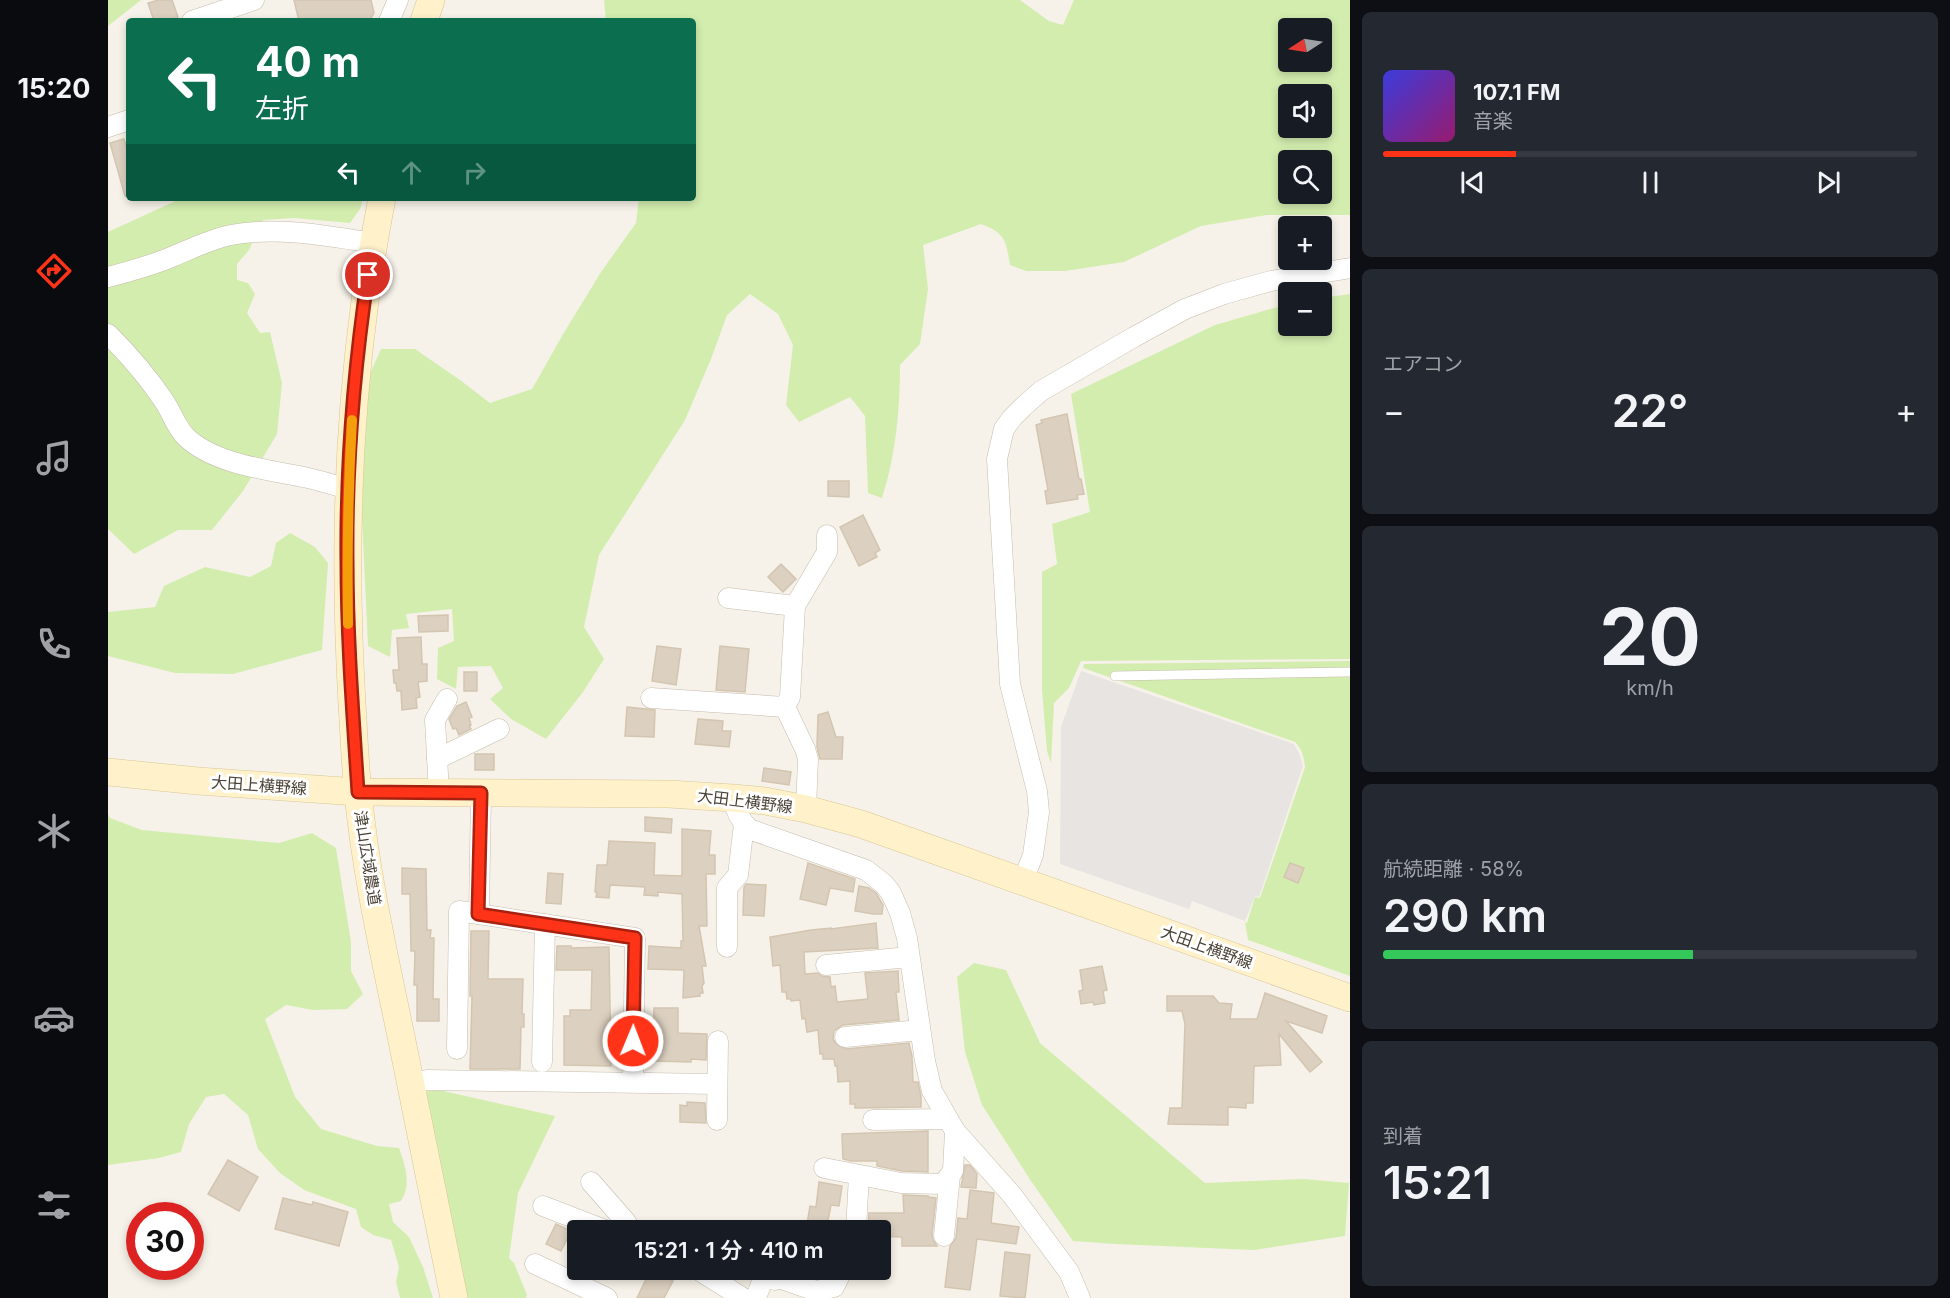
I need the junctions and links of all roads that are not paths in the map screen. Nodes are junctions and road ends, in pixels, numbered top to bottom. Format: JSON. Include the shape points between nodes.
{"nodes":[{"id":1,"x":254,"y":0,"type":"edge"},
{"id":2,"x":398,"y":0,"type":"edge"},
{"id":3,"x":431,"y":0,"type":"edge"},
{"id":4,"x":201,"y":18,"type":"edge"},
{"id":5,"x":390,"y":18,"type":"edge"},
{"id":6,"x":425,"y":18,"type":"edge"},
{"id":7,"x":126,"y":121,"type":"edge"},
{"id":8,"x":108,"y":127,"type":"edge"},
{"id":9,"x":381,"y":201,"type":"edge"},
{"id":10,"x":374,"y":243,"type":"junction"},
{"id":11,"x":1350,"y":268,"type":"edge"},
{"id":12,"x":108,"y":277,"type":"edge"},
{"id":13,"x":108,"y":334,"type":"edge"},
{"id":14,"x":348,"y":489,"type":"junction"},
{"id":15,"x":827,"y":535,"type":"dead end"},
{"id":16,"x":728,"y":598,"type":"dead end"},
{"id":17,"x":795,"y":606,"type":"junction"},
{"id":18,"x":1350,"y":672,"type":"edge"},
{"id":19,"x":1115,"y":676,"type":"dead end"},
{"id":20,"x":651,"y":698,"type":"dead end"},
{"id":21,"x":447,"y":699,"type":"dead end"},
{"id":22,"x":785,"y":707,"type":"junction"},
{"id":23,"x":499,"y":729,"type":"dead end"},
{"id":24,"x":437,"y":759,"type":"junction"},
{"id":25,"x":108,"y":772,"type":"edge"},
{"id":26,"x":358,"y":792,"type":"junction"},
{"id":27,"x":439,"y":793,"type":"junction"},
{"id":28,"x":481,"y":793,"type":"junction"},
{"id":29,"x":733,"y":798,"type":"junction"},
{"id":30,"x":806,"y":809,"type":"junction"},
{"id":31,"x":744,"y":824,"type":"junction"},
{"id":32,"x":1023,"y":881,"type":"junction"},
{"id":33,"x":478,"y":914,"type":"junction"},
{"id":34,"x":544,"y":924,"type":"junction"},
{"id":35,"x":727,"y":947,"type":"dead end"},
{"id":36,"x":909,"y":957,"type":"junction"},
{"id":37,"x":826,"y":965,"type":"dead end"},
{"id":38,"x":1350,"y":998,"type":"edge"},
{"id":39,"x":920,"y":1030,"type":"junction"},
{"id":40,"x":845,"y":1036,"type":"dead end"},
{"id":41,"x":718,"y":1041,"type":"dead end"},
{"id":42,"x":457,"y":1050,"type":"dead end"},
{"id":43,"x":542,"y":1062,"type":"dead end"},
{"id":44,"x":633,"y":1082,"type":"junction"},
{"id":45,"x":411,"y":1083,"type":"junction"},
{"id":46,"x":717,"y":1084,"type":"junction"},
{"id":47,"x":717,"y":1120,"type":"dead end"},
{"id":48,"x":873,"y":1120,"type":"dead end"},
{"id":49,"x":950,"y":1125,"type":"junction"},
{"id":50,"x":824,"y":1168,"type":"dead end"},
{"id":51,"x":859,"y":1175,"type":"junction"},
{"id":52,"x":950,"y":1175,"type":"junction"},
{"id":53,"x":591,"y":1182,"type":"dead end"},
{"id":54,"x":543,"y":1206,"type":"dead end"},
{"id":55,"x":579,"y":1220,"type":"edge"},
{"id":56,"x":624,"y":1220,"type":"edge"},
{"id":57,"x":857,"y":1220,"type":"edge"},
{"id":58,"x":944,"y":1236,"type":"dead end"},
{"id":59,"x":535,"y":1264,"type":"dead end"},
{"id":60,"x":714,"y":1280,"type":"edge"},
{"id":61,"x":763,"y":1280,"type":"edge"},
{"id":62,"x":782,"y":1280,"type":"edge"},
{"id":63,"x":838,"y":1280,"type":"edge"},
{"id":64,"x":454,"y":1298,"type":"edge"},
{"id":65,"x":607,"y":1298,"type":"edge"},
{"id":66,"x":743,"y":1298,"type":"edge"},
{"id":67,"x":756,"y":1298,"type":"edge"},
{"id":68,"x":1080,"y":1298,"type":"edge"}],
"edges":[{"from":1,"to":4,"type":"street"},
{"from":2,"to":5,"type":"street"},
{"from":3,"to":6,"type":"main road"},
{"from":7,"to":8,"type":"street"},
{"from":9,"to":10,"type":"main road","name":"津山広域農道"},
{"from":10,"to":12,"type":"street","via":[[276,231],[232,235]]},
{"from":10,"to":14,"type":"main road","name":"津山広域農道","via":[[358,356]]},
{"from":11,"to":32,"type":"street","via":[[1271,281],[1185,309],[1041,391],[1004,429],[997,459],[1010,684],[1039,812],[1033,855]]},
{"from":13,"to":14,"type":"street","via":[[152,383],[186,436],[198,445],[231,461]]},
{"from":14,"to":26,"type":"main road","name":"津山広域農道","via":[[346,560]]},
{"from":15,"to":17,"type":"street","via":[[827,552]]},
{"from":16,"to":17,"type":"street"},
{"from":17,"to":22,"type":"street","via":[[790,697]]},
{"from":18,"to":19,"type":"lane"},
{"from":20,"to":22,"type":"street"},
{"from":21,"to":24,"type":"street","via":[[435,720]]},
{"from":22,"to":30,"type":"street","via":[[808,759]]},
{"from":23,"to":24,"type":"street"},
{"from":24,"to":27,"type":"street"},
{"from":25,"to":26,"type":"main road","name":"大田上横野線"},
{"from":26,"to":27,"type":"main road","name":"大田上横野線"},
{"from":26,"to":45,"type":"main road","name":"津山広域農道","via":[[377,921]]},
{"from":27,"to":28,"type":"main road","name":"大田上横野線"},
{"from":28,"to":29,"type":"main road","name":"大田上横野線"},
{"from":28,"to":33,"type":"street"},
{"from":29,"to":30,"type":"main road","name":"大田上横野線"},
{"from":29,"to":31,"type":"street"},
{"from":30,"to":32,"type":"main road","name":"大田上横野線","via":[[861,824]]},
{"from":31,"to":35,"type":"street","via":[[738,875],[727,888]]},
{"from":31,"to":36,"type":"street","via":[[876,876],[896,903]]},
{"from":32,"to":38,"type":"main road","name":"大田上横野線"},
{"from":33,"to":34,"type":"street"},
{"from":33,"to":42,"type":"street","via":[[459,911]]},
{"from":34,"to":43,"type":"street"},
{"from":34,"to":44,"type":"street","via":[[635,938]]},
{"from":36,"to":37,"type":"street"},
{"from":36,"to":39,"type":"street"},
{"from":39,"to":40,"type":"street"},
{"from":39,"to":49,"type":"street","via":[[932,1091]]},
{"from":41,"to":46,"type":"street"},
{"from":44,"to":45,"type":"street"},
{"from":44,"to":46,"type":"street"},
{"from":45,"to":64,"type":"main road","name":"津山広域農道"},
{"from":46,"to":47,"type":"street"},
{"from":48,"to":49,"type":"street"},
{"from":49,"to":52,"type":"street"},
{"from":49,"to":68,"type":"street","via":[[1012,1195],[1069,1272]]},
{"from":50,"to":51,"type":"street"},
{"from":51,"to":52,"type":"street","via":[[901,1183],[943,1184]]},
{"from":51,"to":57,"type":"street"},
{"from":52,"to":58,"type":"street"},
{"from":53,"to":56,"type":"street"},
{"from":54,"to":55,"type":"street"},
{"from":59,"to":65,"type":"street"},
{"from":60,"to":66,"type":"street"},
{"from":61,"to":67,"type":"street"},
{"from":62,"to":63,"type":"street","via":[[816,1291],[834,1287]]}]}
